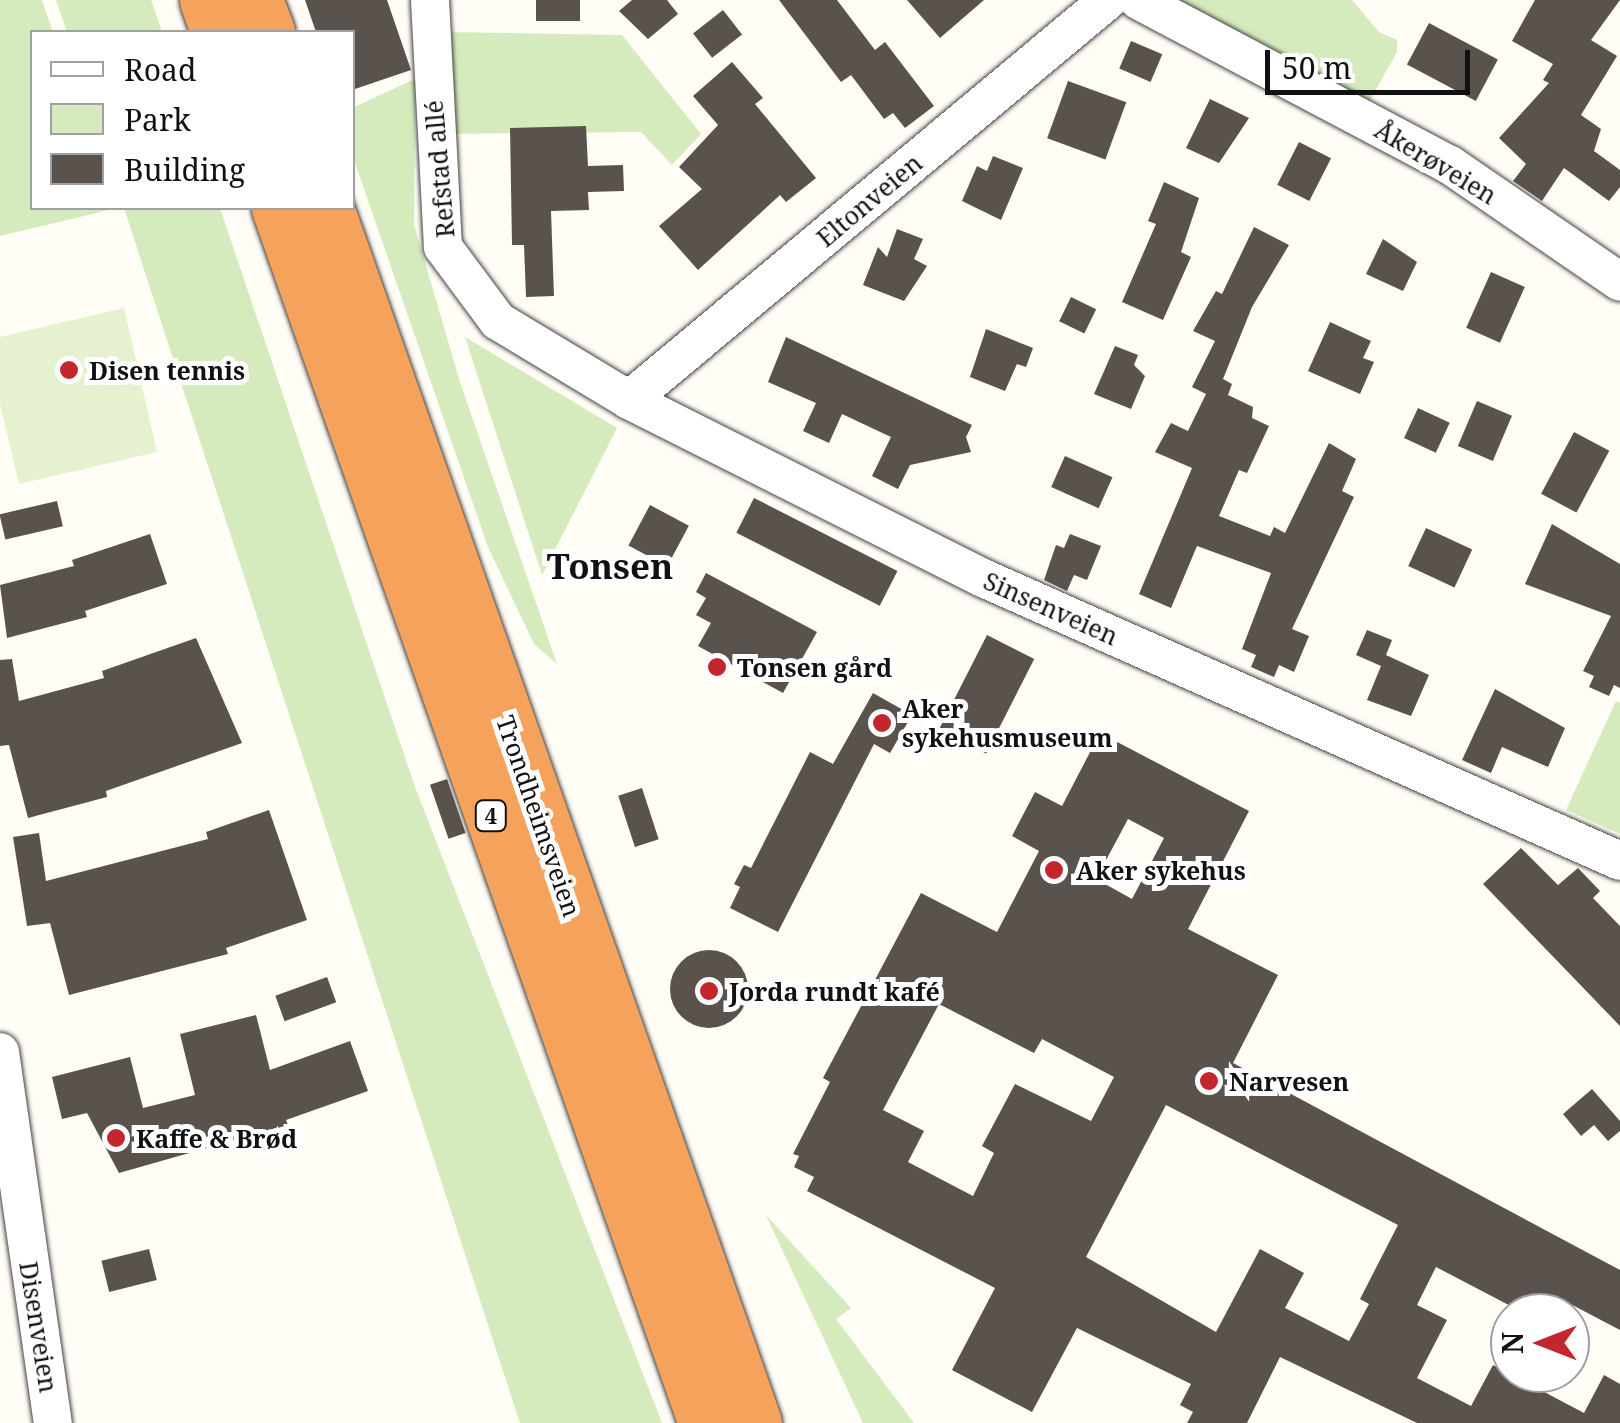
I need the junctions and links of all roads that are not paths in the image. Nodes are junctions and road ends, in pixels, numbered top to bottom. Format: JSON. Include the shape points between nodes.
{"nodes":[{"id":1,"x":207,"y":0,"type":"edge"},
{"id":2,"x":255,"y":0,"type":"edge"},
{"id":3,"x":430,"y":0,"type":"edge"},
{"id":4,"x":1108,"y":0,"type":"edge"},
{"id":5,"x":1138,"y":0,"type":"edge"},
{"id":6,"x":217,"y":30,"type":"edge"},
{"id":7,"x":266,"y":30,"type":"edge"},
{"id":8,"x":280,"y":210,"type":"edge"},
{"id":9,"x":327,"y":210,"type":"edge"},
{"id":10,"x":1620,"y":282,"type":"edge"},
{"id":11,"x":498,"y":320,"type":"joint"},
{"id":12,"x":630,"y":400,"type":"junction"},
{"id":13,"x":1620,"y":861,"type":"edge"},
{"id":14,"x":0,"y":1052,"type":"edge"},
{"id":15,"x":53,"y":1423,"type":"edge"},
{"id":16,"x":706,"y":1423,"type":"edge"},
{"id":17,"x":754,"y":1423,"type":"edge"}],
"edges":[{"from":1,"to":6,"type":"highway"},
{"from":2,"to":7,"type":"highway"},
{"from":3,"to":11,"type":"street","name":"Refstad allé","via":[[443,247]]},
{"from":4,"to":12,"type":"street","name":"Eltonveien"},
{"from":5,"to":10,"type":"street","name":"Åkerøveien","via":[[1450,166]]},
{"from":8,"to":16,"type":"highway","name":"Trondheimsveien","number":"4"},
{"from":9,"to":17,"type":"highway","name":"Trondheimsveien","number":"4"},
{"from":11,"to":12,"type":"street","name":"Sinsenveien"},
{"from":12,"to":13,"type":"street","name":"Sinsenveien","via":[[983,578]]},
{"from":14,"to":15,"type":"street","name":"Disenveien"}]}
